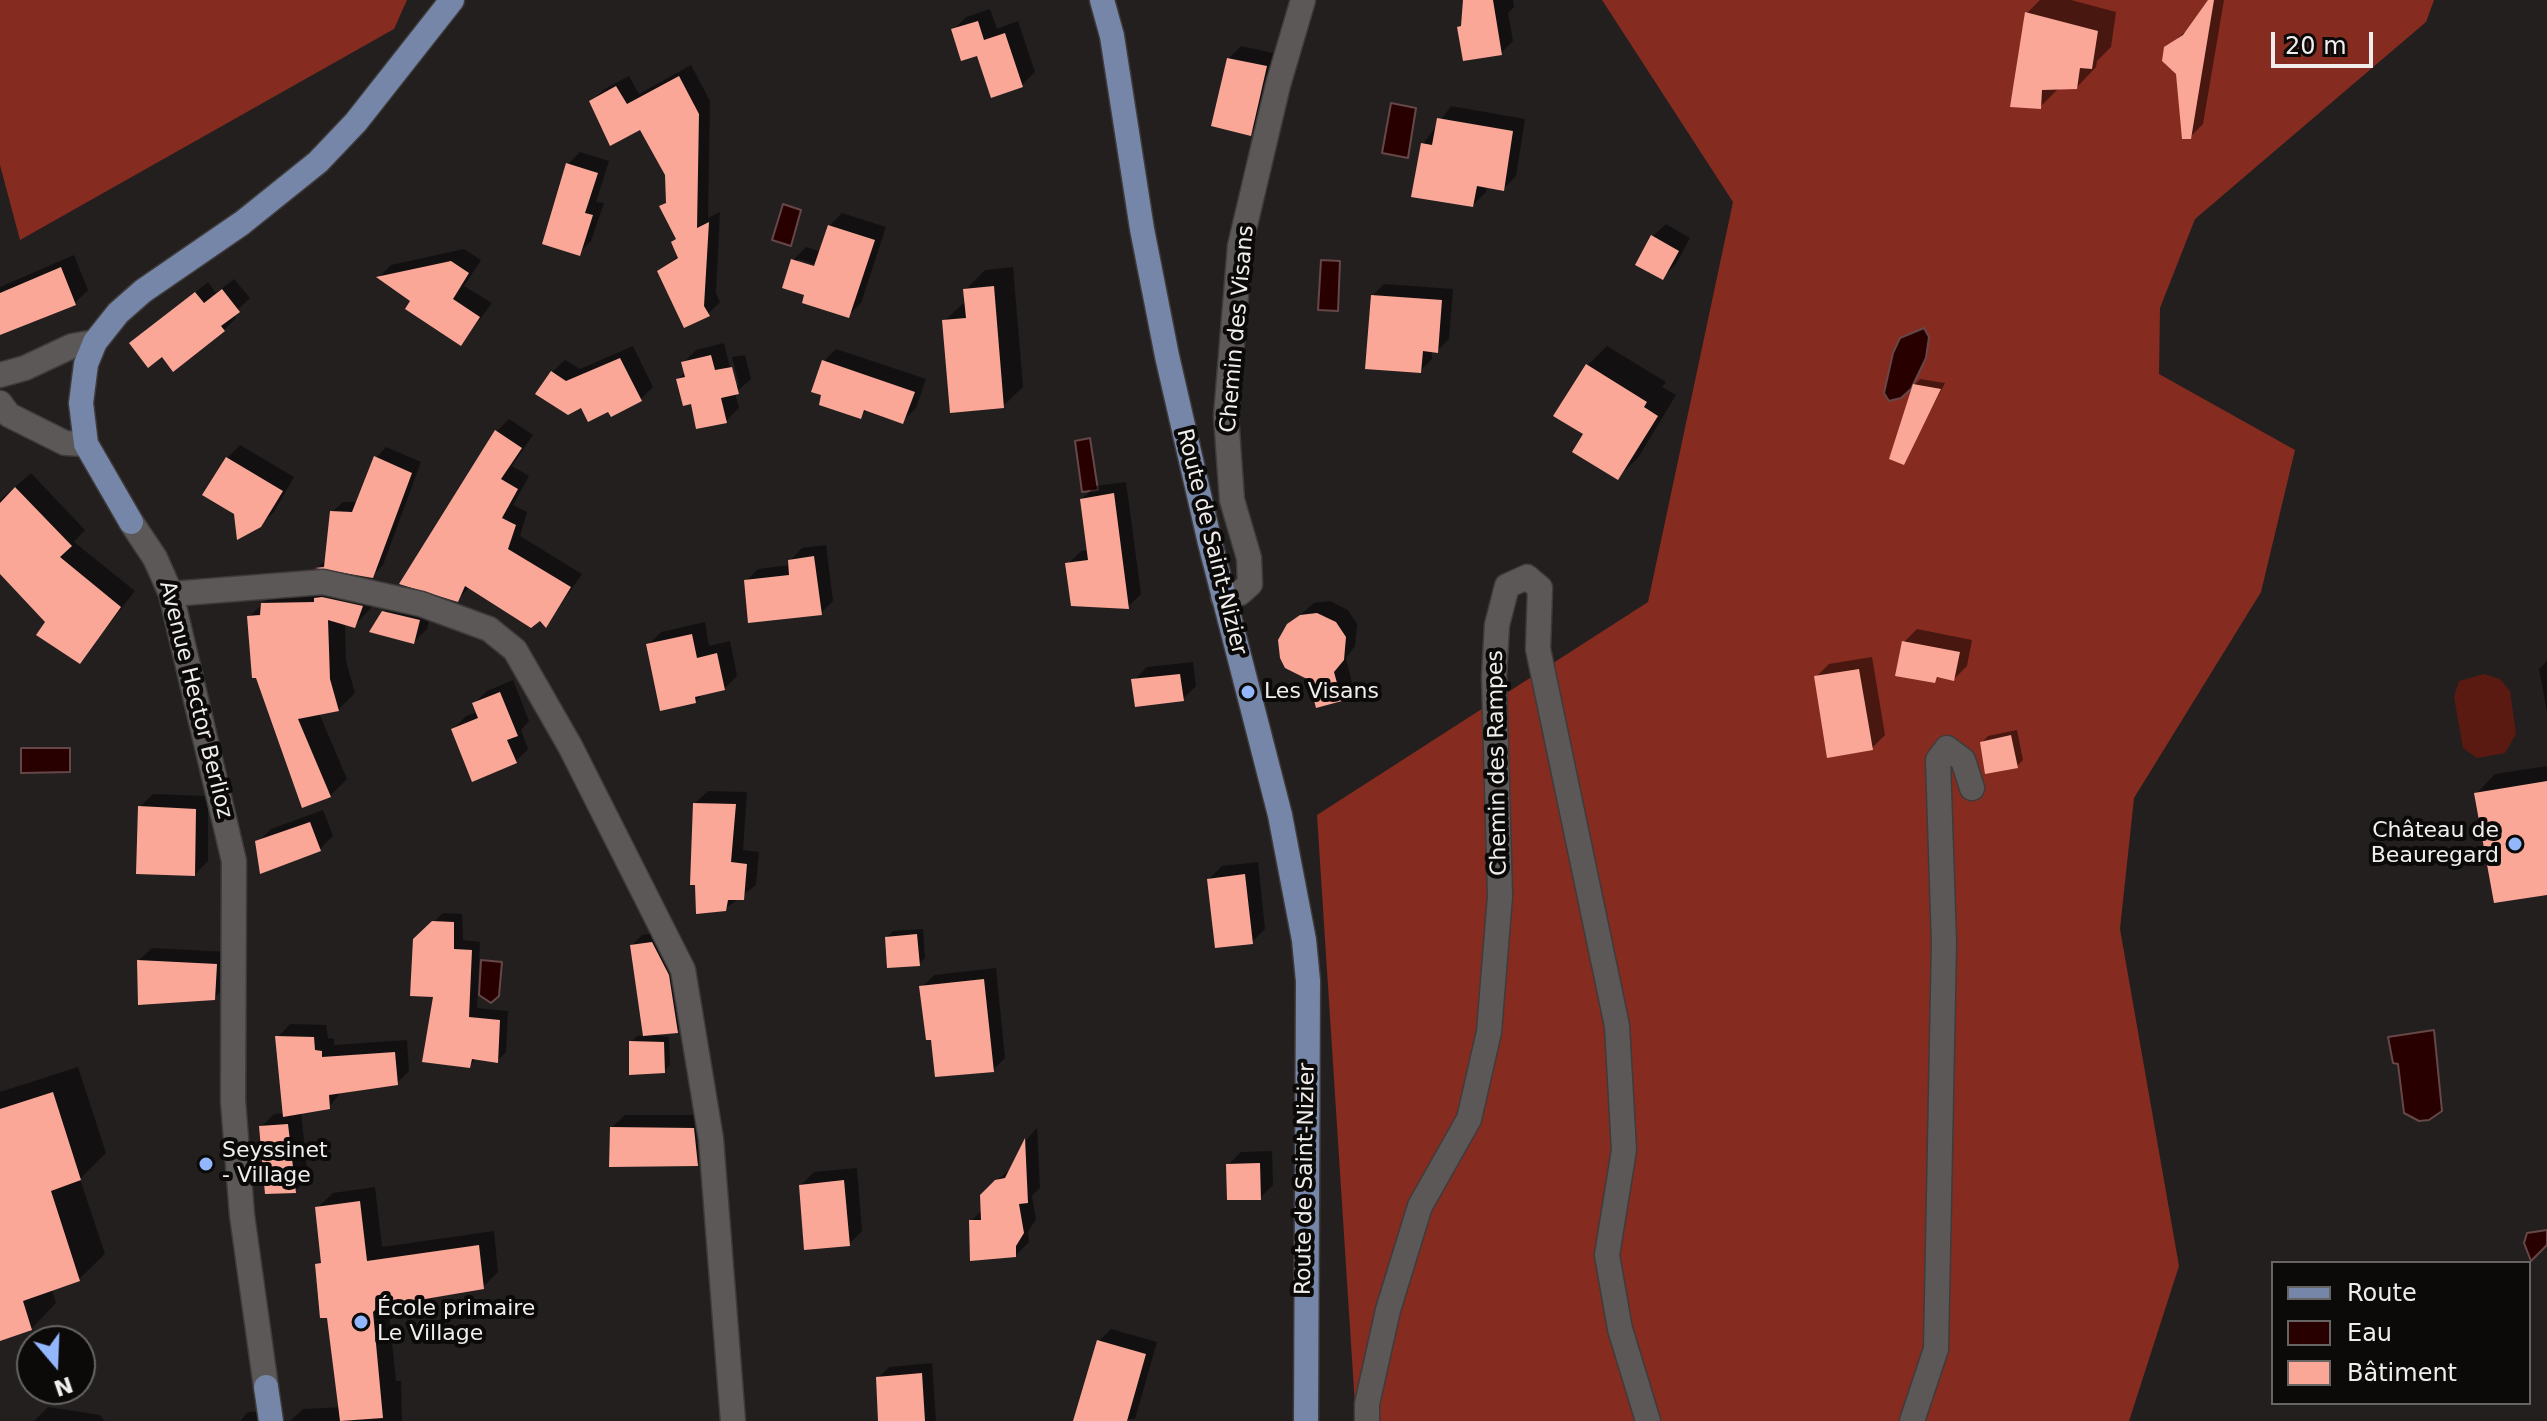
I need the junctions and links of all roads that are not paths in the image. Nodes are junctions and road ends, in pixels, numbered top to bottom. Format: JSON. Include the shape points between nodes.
{"nodes":[{"id":1,"x":452,"y":0,"type":"edge"},
{"id":2,"x":1102,"y":0,"type":"edge"},
{"id":3,"x":1302,"y":2,"type":"edge"},
{"id":4,"x":95,"y":342,"type":"junction"},
{"id":5,"x":0,"y":375,"type":"edge"},
{"id":6,"x":0,"y":403,"type":"edge"},
{"id":7,"x":86,"y":444,"type":"junction"},
{"id":8,"x":131,"y":522,"type":"joint"},
{"id":9,"x":171,"y":594,"type":"junction"},
{"id":10,"x":1223,"y":597,"type":"junction"},
{"id":11,"x":1972,"y":788,"type":"dead end"},
{"id":12,"x":266,"y":1387,"type":"joint"},
{"id":13,"x":271,"y":1421,"type":"edge"},
{"id":14,"x":733,"y":1421,"type":"edge"},
{"id":15,"x":1306,"y":1421,"type":"edge"},
{"id":16,"x":1367,"y":1421,"type":"edge"},
{"id":17,"x":1648,"y":1421,"type":"edge"},
{"id":18,"x":1912,"y":1421,"type":"edge"}],
"edges":[{"from":1,"to":4,"type":"main road","name":"Avenue Hector Berlioz","via":[[318,162],[135,299]]},
{"from":2,"to":10,"type":"main road","name":"Route de Saint-Nizier","via":[[1167,356]]},
{"from":3,"to":10,"type":"street","name":"Chemin des Visans","via":[[1240,246],[1226,416],[1232,500],[1249,558],[1250,584]]},
{"from":4,"to":5,"type":"street"},
{"from":4,"to":7,"type":"main road","name":"Avenue Hector Berlioz","via":[[81,403]]},
{"from":6,"to":7,"type":"street","via":[[9,415],[65,443]]},
{"from":7,"to":8,"type":"main road","name":"Avenue Hector Berlioz"},
{"from":8,"to":9,"type":"street","name":"Avenue Hector Berlioz"},
{"from":9,"to":12,"type":"street","name":"Avenue Hector Berlioz","via":[[234,861],[233,1101],[242,1215]]},
{"from":9,"to":14,"type":"street","via":[[323,582],[421,604],[489,629],[515,650],[570,746],[683,970],[711,1139]]},
{"from":10,"to":15,"type":"main road","name":"Route de Saint-Nizier","via":[[1280,815],[1304,940]]},
{"from":11,"to":18,"type":"street","via":[[1963,760],[1947,748],[1938,760],[1944,943],[1936,1349]]},
{"from":12,"to":13,"type":"main road","name":"Avenue Hector Berlioz"},
{"from":16,"to":17,"type":"street","name":"Chemin des Rampes","via":[[1388,1310],[1420,1206],[1469,1119],[1489,1032],[1500,896],[1497,625],[1507,586],[1527,577],[1540,588],[1538,649],[1617,1026],[1624,1150],[1607,1255],[1620,1329]]}]}
